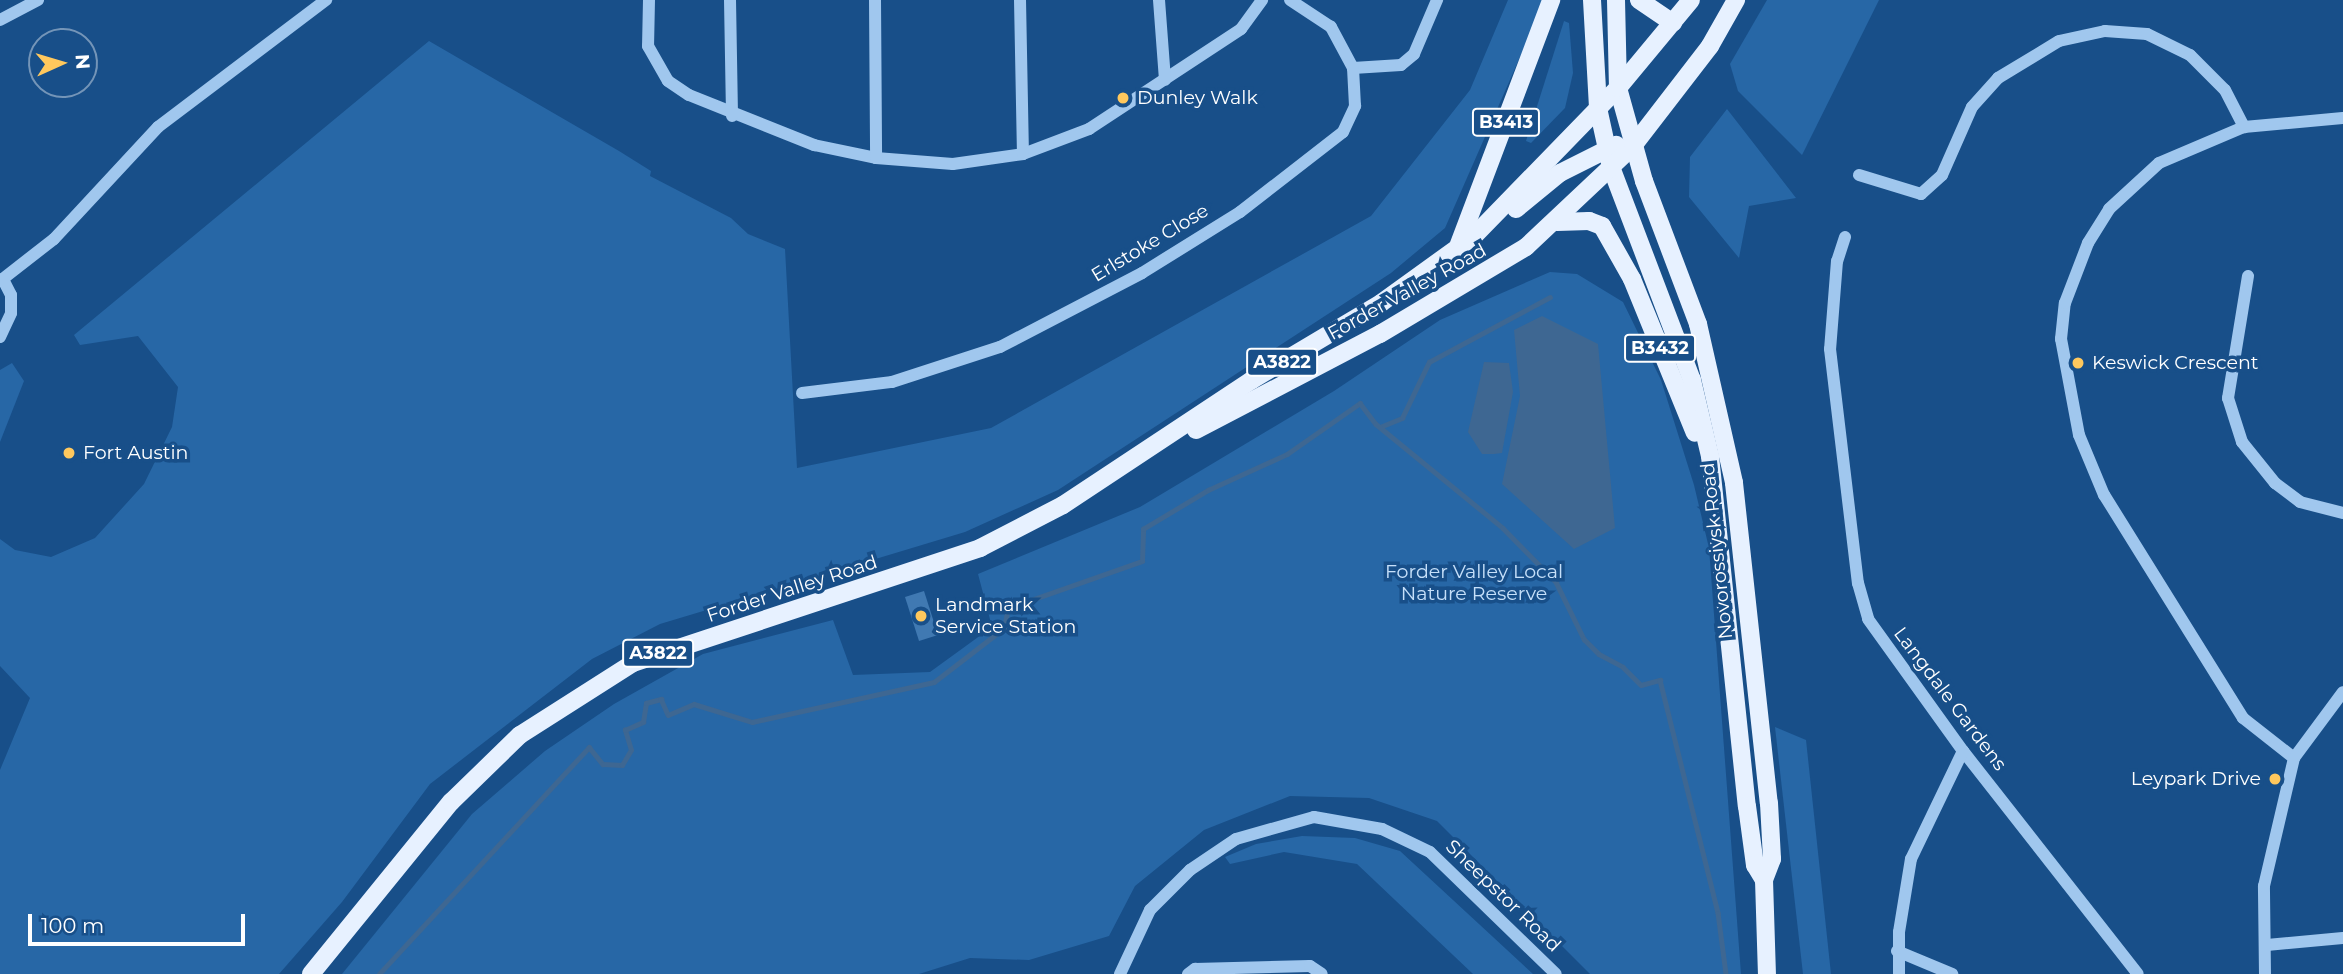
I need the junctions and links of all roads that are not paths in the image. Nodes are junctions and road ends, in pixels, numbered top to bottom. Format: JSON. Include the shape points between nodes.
{"nodes":[{"id":1,"x":38,"y":0,"type":"edge"},
{"id":2,"x":326,"y":0,"type":"edge"},
{"id":3,"x":649,"y":0,"type":"edge"},
{"id":4,"x":730,"y":0,"type":"edge"},
{"id":5,"x":875,"y":0,"type":"edge"},
{"id":6,"x":1020,"y":0,"type":"edge"},
{"id":7,"x":1159,"y":0,"type":"edge"},
{"id":8,"x":1262,"y":0,"type":"edge"},
{"id":9,"x":1290,"y":0,"type":"edge"},
{"id":10,"x":1437,"y":0,"type":"edge"},
{"id":11,"x":1551,"y":0,"type":"edge"},
{"id":12,"x":1592,"y":0,"type":"edge"},
{"id":13,"x":1616,"y":0,"type":"edge"},
{"id":14,"x":1639,"y":0,"type":"edge"},
{"id":15,"x":1691,"y":0,"type":"edge"},
{"id":16,"x":1736,"y":0,"type":"edge"},
{"id":17,"x":0,"y":20,"type":"edge"},
{"id":18,"x":1673,"y":23,"type":"junction"},
{"id":19,"x":1353,"y":68,"type":"junction"},
{"id":20,"x":1165,"y":80,"type":"junction"},
{"id":21,"x":1618,"y":88,"type":"junction"},
{"id":22,"x":1598,"y":108,"type":"junction"},
{"id":23,"x":732,"y":116,"type":"junction"},
{"id":24,"x":2343,"y":118,"type":"edge"},
{"id":25,"x":2244,"y":127,"type":"junction"},
{"id":26,"x":1633,"y":146,"type":"junction"},
{"id":27,"x":1607,"y":147,"type":"junction"},
{"id":28,"x":1023,"y":155,"type":"junction"},
{"id":29,"x":876,"y":158,"type":"junction"},
{"id":30,"x":1611,"y":167,"type":"junction"},
{"id":31,"x":1859,"y":175,"type":"dead end"},
{"id":32,"x":1557,"y":222,"type":"junction"},
{"id":33,"x":1845,"y":237,"type":"dead end"},
{"id":34,"x":1467,"y":240,"type":"junction"},
{"id":35,"x":2248,"y":276,"type":"dead end"},
{"id":36,"x":2,"y":280,"type":"edge"},
{"id":37,"x":0,"y":337,"type":"edge"},
{"id":38,"x":802,"y":393,"type":"dead end"},
{"id":39,"x":1710,"y":456,"type":"junction"},
{"id":40,"x":1104,"y":480,"type":"junction"},
{"id":41,"x":2343,"y":513,"type":"edge"},
{"id":42,"x":2343,"y":692,"type":"edge"},
{"id":43,"x":1963,"y":751,"type":"junction"},
{"id":44,"x":2294,"y":758,"type":"junction"},
{"id":45,"x":1763,"y":880,"type":"junction"},
{"id":46,"x":2343,"y":938,"type":"edge"},
{"id":47,"x":2267,"y":945,"type":"junction"},
{"id":48,"x":1897,"y":951,"type":"junction"},
{"id":49,"x":311,"y":974,"type":"edge"},
{"id":50,"x":1120,"y":974,"type":"edge"},
{"id":51,"x":1188,"y":974,"type":"edge"},
{"id":52,"x":1322,"y":974,"type":"edge"},
{"id":53,"x":1556,"y":974,"type":"edge"},
{"id":54,"x":1767,"y":974,"type":"edge"},
{"id":55,"x":1899,"y":974,"type":"edge"},
{"id":56,"x":1952,"y":974,"type":"edge"},
{"id":57,"x":2138,"y":974,"type":"edge"},
{"id":58,"x":2265,"y":974,"type":"edge"}],
"edges":[{"from":1,"to":17,"type":"street"},
{"from":2,"to":36,"type":"street","via":[[158,127],[54,239]]},
{"from":3,"to":23,"type":"street","via":[[648,46],[668,81]]},
{"from":4,"to":23,"type":"street"},
{"from":5,"to":29,"type":"street"},
{"from":6,"to":28,"type":"street"},
{"from":7,"to":20,"type":"street"},
{"from":8,"to":20,"type":"street","via":[[1241,29]]},
{"from":9,"to":19,"type":"street","name":"Erlstoke Close","via":[[1331,27]]},
{"from":10,"to":19,"type":"street","via":[[1414,54],[1401,65]]},
{"from":11,"to":34,"type":"main road","number":"B3413"},
{"from":12,"to":22,"type":"main road"},
{"from":13,"to":21,"type":"main road"},
{"from":14,"to":18,"type":"main road"},
{"from":15,"to":18,"type":"main road","number":"A3822"},
{"from":16,"to":26,"type":"main road","number":"A3822","via":[[1710,46]]},
{"from":18,"to":21,"type":"main road","name":"Forder Valley Road","number":"A3822"},
{"from":19,"to":38,"type":"street","name":"Erlstoke Close","via":[[1354,106],[1343,132],[1240,212],[1142,273],[1011,342],[945,367],[892,382]]},
{"from":20,"to":28,"type":"street","via":[[1089,129]]},
{"from":21,"to":22,"type":"main road","name":"Forder Valley Road","number":"A3822"},
{"from":21,"to":26,"type":"main road","name":"Novorossiysk Road"},
{"from":22,"to":27,"type":"main road","name":"Novorossiysk Road"},
{"from":22,"to":34,"type":"main road","name":"Forder Valley Road","number":"A3822"},
{"from":23,"to":29,"type":"street","via":[[814,145]]},
{"from":24,"to":25,"type":"street"},
{"from":25,"to":31,"type":"street","via":[[2225,90],[2190,55],[2147,34],[2105,31],[2059,41],[1997,78],[1972,107],[1942,175],[1922,194]]},
{"from":25,"to":44,"type":"street","via":[[2159,163],[2109,209],[2074,273],[2061,339],[2079,435],[2104,495],[2243,718]]},
{"from":26,"to":27,"type":"main road"},
{"from":26,"to":30,"type":"main road","name":"Forder Valley Road","number":"A3822"},
{"from":26,"to":45,"type":"main road","name":"Novorossiysk Road","via":[[1698,324],[1734,483],[1769,803],[1772,859]]},
{"from":27,"to":30,"type":"main road","name":"Novorossiysk Road"},
{"from":27,"to":34,"type":"main road","via":[[1560,173],[1496,228]]},
{"from":28,"to":29,"type":"street","via":[[953,164]]},
{"from":30,"to":32,"type":"main road","name":"Forder Valley Road","number":"A3822"},
{"from":30,"to":39,"type":"main road","name":"Novorossiysk Road","number":"B3432","via":[[1692,380]]},
{"from":32,"to":39,"type":"main road","number":"B3432","via":[[1589,221],[1602,226],[1632,279],[1698,441]]},
{"from":32,"to":40,"type":"main road","name":"Forder Valley Road","number":"A3822","via":[[1458,290]]},
{"from":33,"to":43,"type":"street","name":"Langdale Gardens","via":[[1837,261],[1829,334],[1858,583],[1881,643]]},
{"from":34,"to":40,"type":"main road","name":"Forder Valley Road","number":"A3822","via":[[1381,303],[1252,380]]},
{"from":35,"to":41,"type":"street","via":[[2228,398],[2242,442],[2275,483],[2300,502]]},
{"from":36,"to":37,"type":"street","via":[[12,295],[11,313]]},
{"from":39,"to":45,"type":"main road","name":"Novorossiysk Road","number":"B3432","via":[[1747,806],[1755,865]]},
{"from":40,"to":49,"type":"main road","name":"Forder Valley Road","number":"A3822","via":[[980,548],[633,663],[492,758]]},
{"from":42,"to":44,"type":"street"},
{"from":43,"to":48,"type":"street","via":[[1911,859]]},
{"from":43,"to":57,"type":"street","name":"Langdale Gardens"},
{"from":44,"to":47,"type":"street","via":[[2264,886]]},
{"from":45,"to":54,"type":"main road","name":"Novorossiysk Road","number":"B3432"},
{"from":46,"to":47,"type":"street"},
{"from":47,"to":58,"type":"street"},
{"from":48,"to":55,"type":"street"},
{"from":48,"to":56,"type":"street"},
{"from":50,"to":53,"type":"street","name":"Sheepstor Road","via":[[1150,910],[1189,870],[1236,839],[1314,817],[1382,830],[1430,852]]},
{"from":51,"to":52,"type":"street","via":[[1195,969],[1310,966]]}]}
